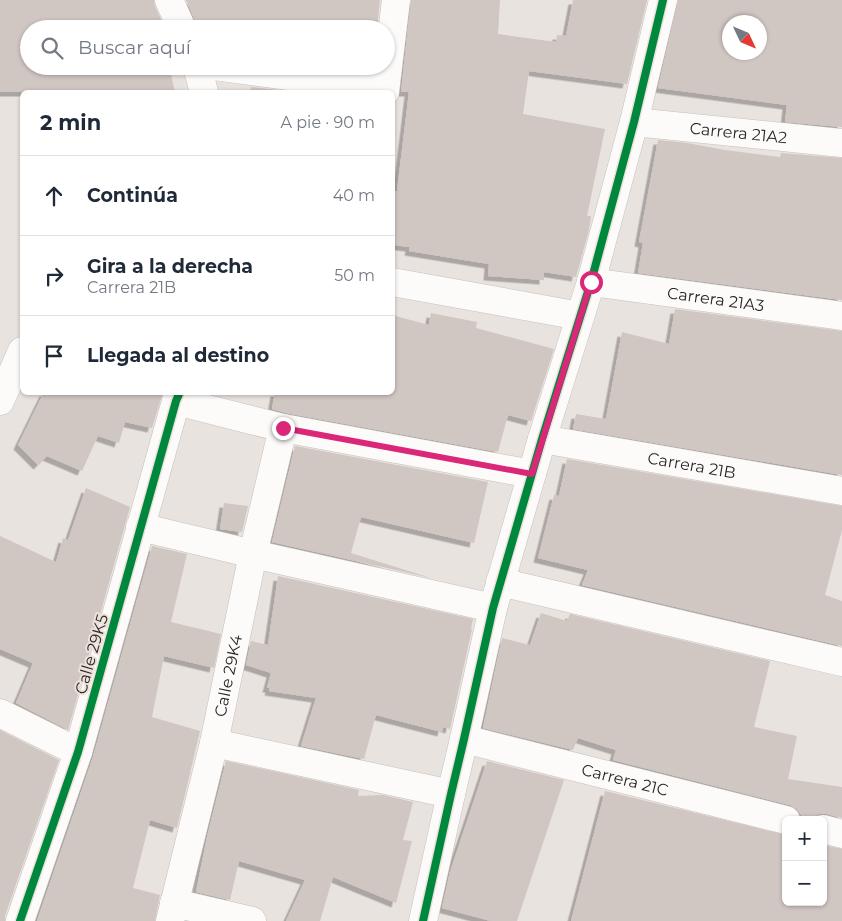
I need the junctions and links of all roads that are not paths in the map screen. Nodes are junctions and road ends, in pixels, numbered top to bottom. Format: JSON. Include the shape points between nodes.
{"nodes":[{"id":1,"x":169,"y":0,"type":"edge"},
{"id":2,"x":396,"y":0,"type":"edge"},
{"id":3,"x":663,"y":0,"type":"edge"},
{"id":4,"x":178,"y":20,"type":"edge"},
{"id":5,"x":394,"y":20,"type":"edge"},
{"id":6,"x":199,"y":75,"type":"edge"},
{"id":7,"x":278,"y":75,"type":"edge"},
{"id":8,"x":387,"y":75,"type":"edge"},
{"id":9,"x":203,"y":90,"type":"edge"},
{"id":10,"x":385,"y":90,"type":"edge"},
{"id":11,"x":634,"y":122,"type":"junction"},
{"id":12,"x":842,"y":143,"type":"edge"},
{"id":13,"x":591,"y":282,"type":"junction"},
{"id":14,"x":395,"y":283,"type":"edge"},
{"id":15,"x":580,"y":316,"type":"junction"},
{"id":16,"x":842,"y":316,"type":"edge"},
{"id":17,"x":20,"y":355,"type":"edge"},
{"id":18,"x":2,"y":391,"type":"edge"},
{"id":19,"x":178,"y":397,"type":"edge"},
{"id":20,"x":283,"y":428,"type":"junction"},
{"id":21,"x":542,"y":439,"type":"junction"},
{"id":22,"x":532,"y":474,"type":"junction"},
{"id":23,"x":842,"y":491,"type":"edge"},
{"id":24,"x":140,"y":527,"type":"junction"},
{"id":25,"x":253,"y":554,"type":"junction"},
{"id":26,"x":500,"y":582,"type":"junction"},
{"id":27,"x":492,"y":608,"type":"junction"},
{"id":28,"x":842,"y":662,"type":"edge"},
{"id":29,"x":0,"y":713,"type":"edge"},
{"id":30,"x":464,"y":739,"type":"junction"},
{"id":31,"x":214,"y":743,"type":"junction"},
{"id":32,"x":78,"y":752,"type":"junction"},
{"id":33,"x":450,"y":794,"type":"junction"},
{"id":34,"x":782,"y":819,"type":"edge"},
{"id":35,"x":827,"y":830,"type":"edge"},
{"id":36,"x":842,"y":834,"type":"edge"},
{"id":37,"x":172,"y":912,"type":"edge"},
{"id":38,"x":20,"y":921,"type":"edge"},
{"id":39,"x":252,"y":921,"type":"edge"},
{"id":40,"x":423,"y":921,"type":"edge"}],
"edges":[{"from":1,"to":4,"type":"street"},
{"from":2,"to":5,"type":"street"},
{"from":3,"to":11,"type":"street"},
{"from":6,"to":9,"type":"street"},
{"from":7,"to":10,"type":"street"},
{"from":8,"to":10,"type":"street"},
{"from":11,"to":12,"type":"street","name":"Carrera 21A2"},
{"from":11,"to":13,"type":"street"},
{"from":13,"to":15,"type":"street"},
{"from":13,"to":16,"type":"street","name":"Carrera 21A3"},
{"from":14,"to":15,"type":"street"},
{"from":15,"to":21,"type":"street"},
{"from":17,"to":18,"type":"street"},
{"from":19,"to":20,"type":"street"},
{"from":19,"to":24,"type":"street","name":"Calle 29K5"},
{"from":20,"to":22,"type":"street"},
{"from":20,"to":25,"type":"street","name":"Calle 29K4"},
{"from":21,"to":22,"type":"street"},
{"from":21,"to":23,"type":"street","name":"Carrera 21B"},
{"from":22,"to":26,"type":"street"},
{"from":24,"to":25,"type":"street"},
{"from":24,"to":32,"type":"street","name":"Calle 29K5"},
{"from":25,"to":27,"type":"street"},
{"from":25,"to":31,"type":"street","name":"Calle 29K4"},
{"from":26,"to":27,"type":"street"},
{"from":26,"to":28,"type":"street"},
{"from":27,"to":30,"type":"street"},
{"from":29,"to":32,"type":"street"},
{"from":30,"to":33,"type":"street"},
{"from":30,"to":34,"type":"street","name":"Carrera 21C"},
{"from":31,"to":33,"type":"street"},
{"from":31,"to":37,"type":"street","name":"Calle 29K4"},
{"from":32,"to":38,"type":"street","name":"Calle 29K5"},
{"from":33,"to":40,"type":"street"},
{"from":35,"to":36,"type":"street"},
{"from":37,"to":39,"type":"street"}]}
